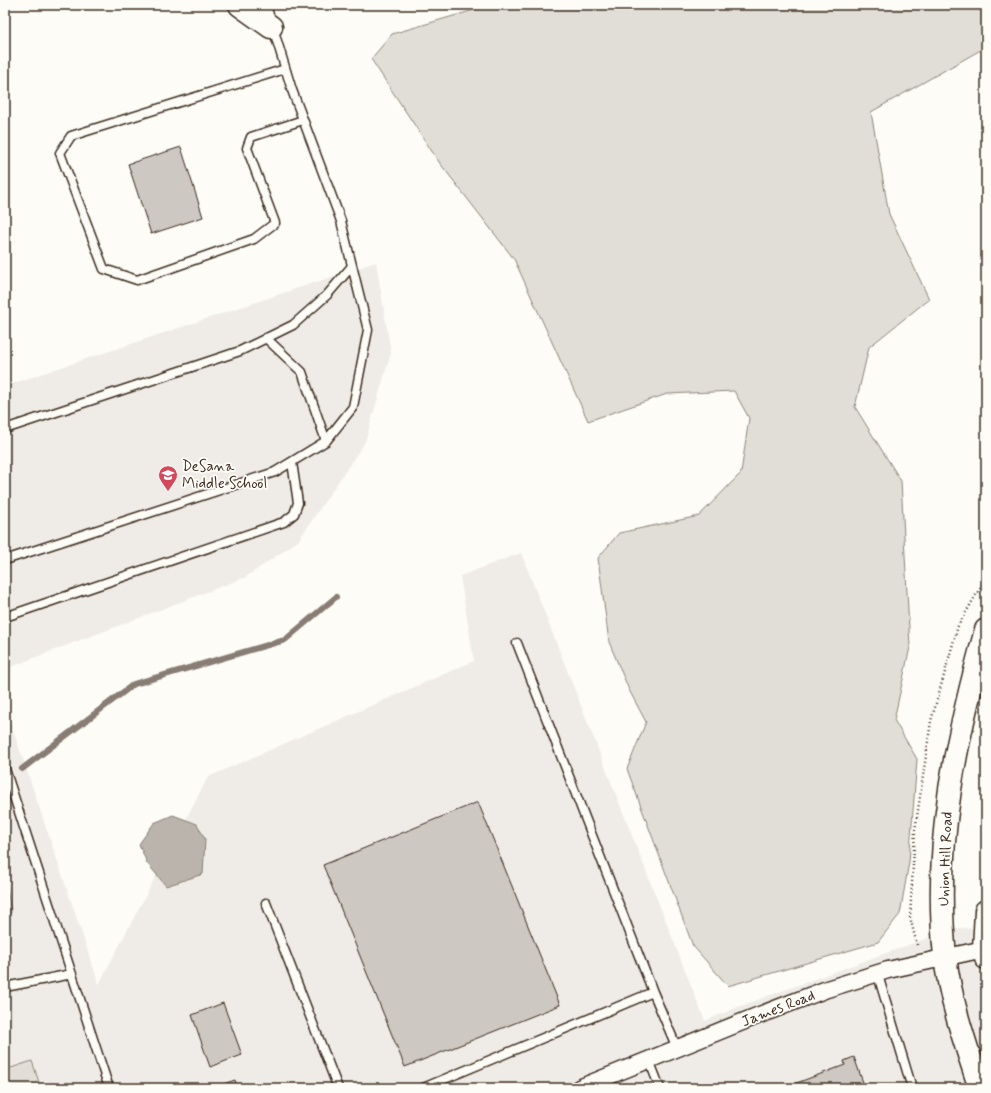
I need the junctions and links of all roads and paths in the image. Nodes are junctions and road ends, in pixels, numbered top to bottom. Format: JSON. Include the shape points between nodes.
{"nodes":[{"id":1,"x":240,"y":5,"type":"edge"},
{"id":2,"x":266,"y":5,"type":"edge"},
{"id":3,"x":271,"y":27,"type":"junction"},
{"id":4,"x":285,"y":69,"type":"junction"},
{"id":5,"x":303,"y":120,"type":"junction"},
{"id":6,"x":352,"y":266,"type":"junction"},
{"id":7,"x":266,"y":338,"type":"junction"},
{"id":8,"x":5,"y":429,"type":"edge"},
{"id":9,"x":326,"y":441,"type":"junction"},
{"id":10,"x":292,"y":462,"type":"junction"},
{"id":11,"x":5,"y":560,"type":"edge"},
{"id":12,"x":5,"y":618,"type":"edge"},
{"id":13,"x":986,"y":630,"type":"edge"},
{"id":14,"x":517,"y":644,"type":"dead end"},
{"id":15,"x":5,"y":769,"type":"edge"},
{"id":16,"x":266,"y":903,"type":"dead end"},
{"id":17,"x":986,"y":911,"type":"edge"},
{"id":18,"x":985,"y":952,"type":"edge"},
{"id":19,"x":945,"y":957,"type":"junction"},
{"id":20,"x":877,"y":972,"type":"junction"},
{"id":21,"x":72,"y":974,"type":"junction"},
{"id":22,"x":5,"y":986,"type":"edge"},
{"id":23,"x":653,"y":992,"type":"junction"},
{"id":24,"x":677,"y":1048,"type":"junction"},
{"id":25,"x":649,"y":1060,"type":"junction"},
{"id":26,"x":109,"y":1088,"type":"edge"},
{"id":27,"x":338,"y":1088,"type":"edge"},
{"id":28,"x":423,"y":1088,"type":"edge"},
{"id":29,"x":579,"y":1088,"type":"edge"},
{"id":30,"x":660,"y":1088,"type":"edge"},
{"id":31,"x":912,"y":1088,"type":"edge"},
{"id":32,"x":980,"y":1088,"type":"edge"}],
"edges":[{"from":1,"to":3,"type":"street"},
{"from":2,"to":3,"type":"lane"},
{"from":3,"to":4,"type":"lane"},
{"from":4,"to":5,"type":"lane"},
{"from":4,"to":5,"type":"lane","via":[[71,136],[60,153],[104,269],[137,280],[254,239],[275,223],[247,148],[251,137]]},
{"from":5,"to":6,"type":"lane","via":[[341,221]]},
{"from":6,"to":7,"type":"lane","via":[[327,295],[293,325]]},
{"from":6,"to":9,"type":"lane","via":[[368,330],[353,407]]},
{"from":7,"to":8,"type":"lane","via":[[240,351]]},
{"from":7,"to":9,"type":"lane","via":[[302,372]]},
{"from":9,"to":10,"type":"lane"},
{"from":10,"to":11,"type":"lane","via":[[275,472]]},
{"from":10,"to":12,"type":"lane","via":[[298,503],[294,514],[284,522]]},
{"from":13,"to":19,"type":"street","name":"Union Hill Road","via":[[968,695],[949,789],[941,877]]},
{"from":14,"to":23,"type":"lane"},
{"from":15,"to":21,"type":"lane"},
{"from":16,"to":27,"type":"lane"},
{"from":17,"to":18,"type":"street"},
{"from":18,"to":19,"type":"street","name":"James Road"},
{"from":19,"to":20,"type":"street","name":"James Road"},
{"from":19,"to":32,"type":"street","name":"Union Hill Road","via":[[965,1045]]},
{"from":20,"to":24,"type":"street","name":"James Road"},
{"from":20,"to":31,"type":"lane"},
{"from":21,"to":22,"type":"lane"},
{"from":21,"to":26,"type":"lane"},
{"from":23,"to":24,"type":"lane"},
{"from":23,"to":28,"type":"lane"},
{"from":24,"to":25,"type":"street","name":"James Road"},
{"from":25,"to":29,"type":"street","name":"James Road"},
{"from":25,"to":30,"type":"lane"}]}
